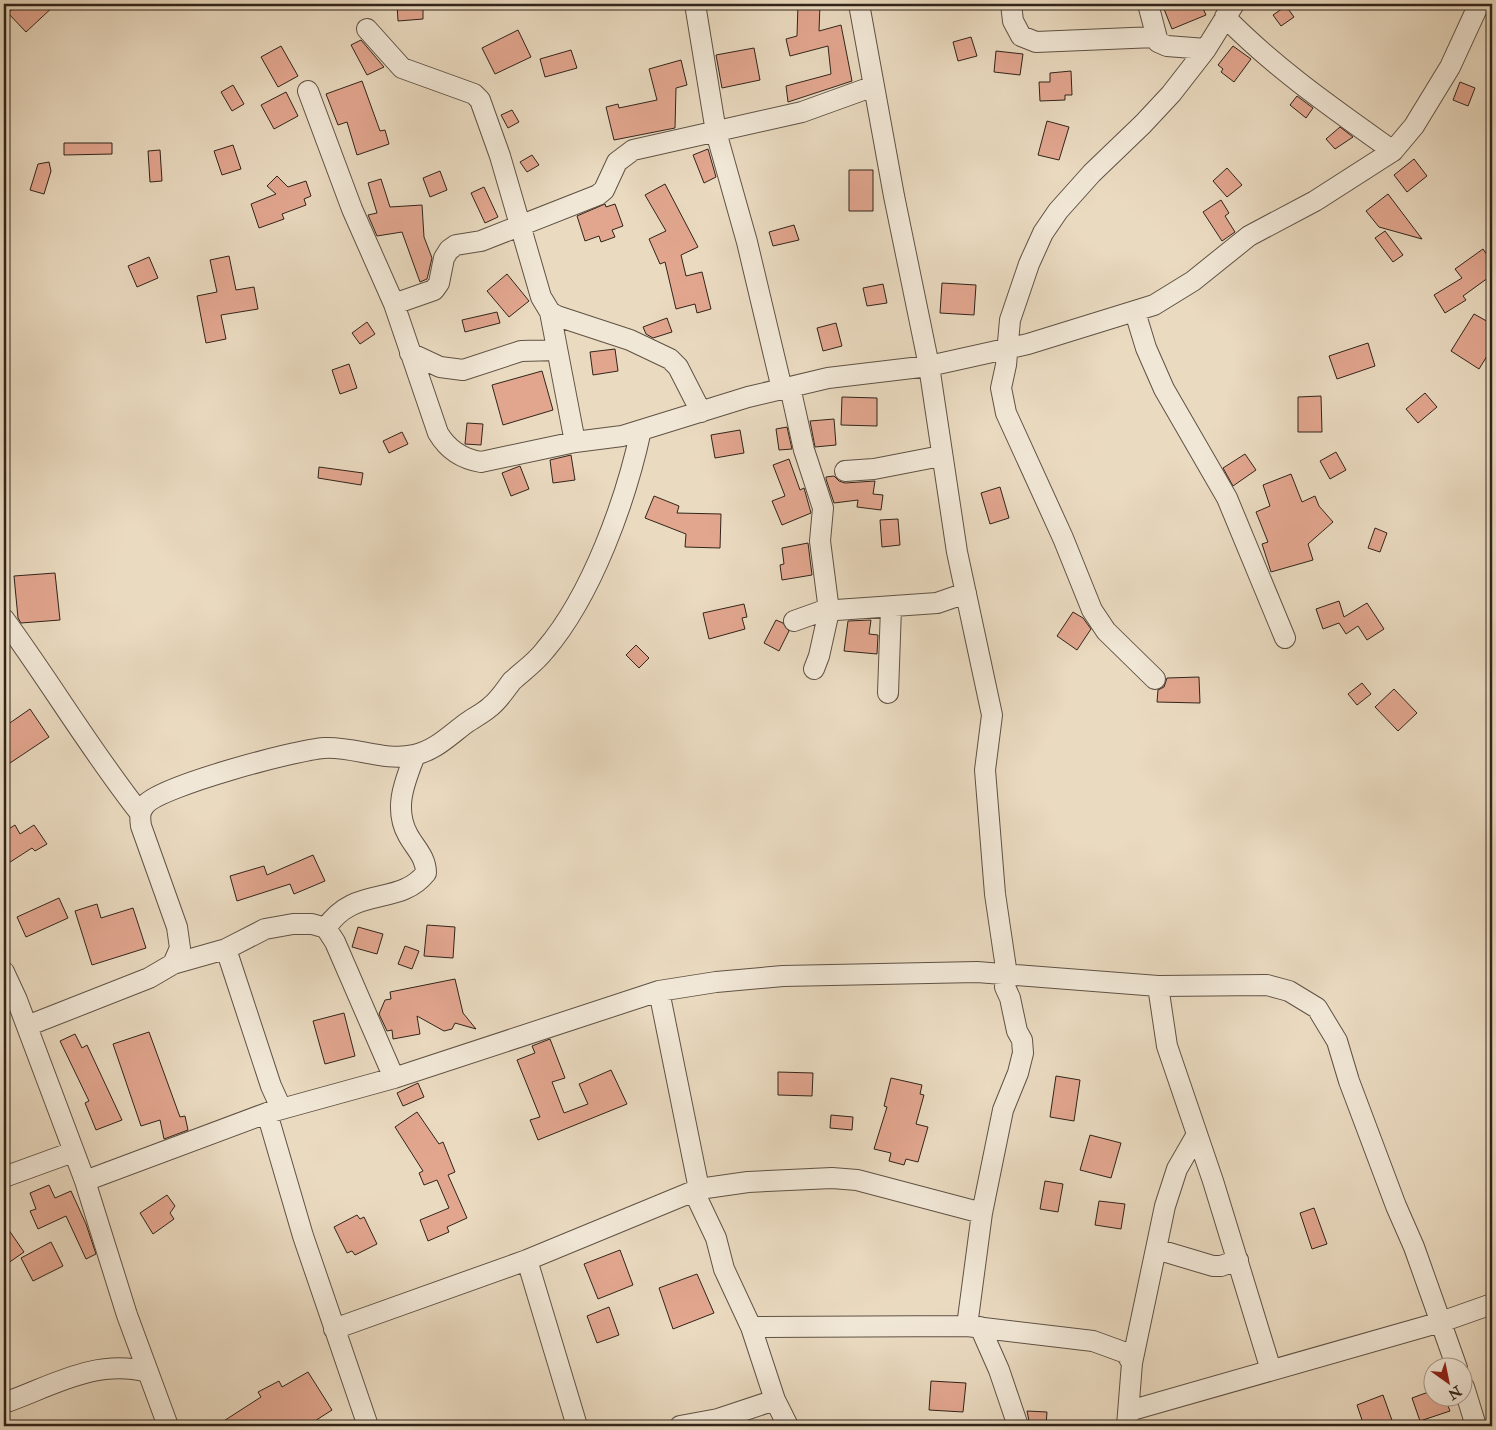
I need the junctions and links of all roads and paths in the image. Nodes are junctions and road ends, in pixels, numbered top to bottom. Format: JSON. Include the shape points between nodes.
{"nodes":[{"id":1,"x":695,"y":4,"type":"edge"},
{"id":2,"x":858,"y":4,"type":"edge"},
{"id":3,"x":1011,"y":4,"type":"edge"},
{"id":4,"x":1148,"y":4,"type":"edge"},
{"id":5,"x":1479,"y":4,"type":"edge"},
{"id":6,"x":1229,"y":11,"type":"edge"},
{"id":7,"x":367,"y":29,"type":"dead end"},
{"id":8,"x":1155,"y":37,"type":"junction"},
{"id":9,"x":1206,"y":49,"type":"junction"},
{"id":10,"x":874,"y":86,"type":"junction"},
{"id":11,"x":308,"y":91,"type":"dead end"},
{"id":12,"x":716,"y":132,"type":"junction"},
{"id":13,"x":1392,"y":150,"type":"junction"},
{"id":14,"x":521,"y":226,"type":"junction"},
{"id":15,"x":394,"y":304,"type":"junction"},
{"id":16,"x":550,"y":312,"type":"junction"},
{"id":17,"x":1135,"y":312,"type":"junction"},
{"id":18,"x":1006,"y":348,"type":"junction"},
{"id":19,"x":557,"y":350,"type":"junction"},
{"id":20,"x":410,"y":353,"type":"junction"},
{"id":21,"x":930,"y":366,"type":"junction"},
{"id":22,"x":786,"y":388,"type":"junction"},
{"id":23,"x":701,"y":412,"type":"junction"},
{"id":24,"x":642,"y":430,"type":"junction"},
{"id":25,"x":575,"y":442,"type":"junction"},
{"id":26,"x":941,"y":456,"type":"junction"},
{"id":27,"x":845,"y":471,"type":"dead end"},
{"id":28,"x":966,"y":592,"type":"junction"},
{"id":29,"x":891,"y":608,"type":"junction"},
{"id":30,"x":829,"y":611,"type":"junction"},
{"id":31,"x":4,"y":619,"type":"edge"},
{"id":32,"x":794,"y":621,"type":"dead end"},
{"id":33,"x":1285,"y":638,"type":"dead end"},
{"id":34,"x":814,"y":669,"type":"dead end"},
{"id":35,"x":1155,"y":679,"type":"dead end"},
{"id":36,"x":888,"y":693,"type":"dead end"},
{"id":37,"x":414,"y":755,"type":"junction"},
{"id":38,"x":140,"y":813,"type":"junction"},
{"id":39,"x":326,"y":928,"type":"junction"},
{"id":40,"x":226,"y":949,"type":"junction"},
{"id":41,"x":173,"y":964,"type":"junction"},
{"id":42,"x":4,"y":972,"type":"edge"},
{"id":43,"x":1006,"y":975,"type":"junction"},
{"id":44,"x":1158,"y":986,"type":"junction"},
{"id":45,"x":659,"y":991,"type":"junction"},
{"id":46,"x":10,"y":1002,"type":"edge"},
{"id":47,"x":27,"y":1026,"type":"junction"},
{"id":48,"x":394,"y":1078,"type":"junction"},
{"id":49,"x":274,"y":1110,"type":"junction"},
{"id":50,"x":1196,"y":1136,"type":"junction"},
{"id":51,"x":73,"y":1152,"type":"junction"},
{"id":52,"x":4,"y":1177,"type":"edge"},
{"id":53,"x":85,"y":1181,"type":"junction"},
{"id":54,"x":699,"y":1189,"type":"junction"},
{"id":55,"x":982,"y":1212,"type":"junction"},
{"id":56,"x":1156,"y":1248,"type":"junction"},
{"id":57,"x":526,"y":1260,"type":"junction"},
{"id":58,"x":1238,"y":1260,"type":"junction"},
{"id":59,"x":1492,"y":1304,"type":"edge"},
{"id":60,"x":1441,"y":1322,"type":"junction"},
{"id":61,"x":973,"y":1326,"type":"junction"},
{"id":62,"x":751,"y":1327,"type":"junction"},
{"id":63,"x":334,"y":1329,"type":"junction"},
{"id":64,"x":1454,"y":1358,"type":"edge"},
{"id":65,"x":1132,"y":1363,"type":"junction"},
{"id":66,"x":1271,"y":1370,"type":"junction"},
{"id":67,"x":147,"y":1372,"type":"junction"},
{"id":68,"x":775,"y":1400,"type":"junction"},
{"id":69,"x":4,"y":1403,"type":"edge"},
{"id":70,"x":1470,"y":1408,"type":"edge"},
{"id":71,"x":1128,"y":1419,"type":"edge"},
{"id":72,"x":168,"y":1426,"type":"edge"},
{"id":73,"x":368,"y":1426,"type":"edge"},
{"id":74,"x":577,"y":1426,"type":"edge"},
{"id":75,"x":680,"y":1426,"type":"edge"},
{"id":76,"x":788,"y":1426,"type":"edge"},
{"id":77,"x":1018,"y":1426,"type":"edge"},
{"id":78,"x":1476,"y":1426,"type":"edge"}],
"edges":[{"from":1,"to":12,"type":"street"},
{"from":2,"to":10,"type":"street"},
{"from":3,"to":8,"type":"street","via":[[1013,21],[1021,36],[1036,42]]},
{"from":4,"to":8,"type":"street"},
{"from":5,"to":13,"type":"street","via":[[1450,67],[1414,126]]},
{"from":6,"to":9,"type":"street"},
{"from":6,"to":13,"type":"street","via":[[1257,50]]},
{"from":7,"to":14,"type":"street","via":[[402,68],[474,94],[480,100]]},
{"from":8,"to":9,"type":"street","via":[[1167,46]]},
{"from":9,"to":18,"type":"street","via":[[1171,94],[1092,172],[1043,233],[1012,313]]},
{"from":10,"to":12,"type":"street","via":[[811,110]]},
{"from":10,"to":21,"type":"street"},
{"from":11,"to":15,"type":"street","via":[[352,209]]},
{"from":12,"to":14,"type":"street","via":[[633,150],[617,162],[598,196]]},
{"from":12,"to":22,"type":"street"},
{"from":13,"to":17,"type":"street","via":[[1315,201],[1249,236],[1175,294]]},
{"from":14,"to":15,"type":"street","via":[[481,241],[456,245],[444,258],[439,283],[434,290]]},
{"from":14,"to":16,"type":"street","via":[[541,297]]},
{"from":15,"to":20,"type":"street"},
{"from":16,"to":19,"type":"street"},
{"from":16,"to":23,"type":"street","via":[[582,326],[630,340],[670,359],[678,367]]},
{"from":17,"to":18,"type":"street"},
{"from":17,"to":33,"type":"street","via":[[1164,389],[1227,498]]},
{"from":18,"to":21,"type":"street"},
{"from":18,"to":35,"type":"street","via":[[1001,388],[1006,413],[1092,610],[1106,631]]},
{"from":19,"to":20,"type":"street","via":[[522,351],[463,370],[440,368]]},
{"from":19,"to":25,"type":"street"},
{"from":20,"to":25,"type":"street","via":[[438,433],[451,450],[468,460],[481,462],[508,458]]},
{"from":21,"to":22,"type":"street","via":[[828,378]]},
{"from":21,"to":26,"type":"street"},
{"from":22,"to":23,"type":"street"},
{"from":22,"to":30,"type":"street","via":[[823,508],[820,541]]},
{"from":23,"to":24,"type":"street"},
{"from":24,"to":25,"type":"street"},
{"from":24,"to":37,"type":"street","via":[[624,498],[601,553],[562,628],[545,651],[491,707],[437,746]]},
{"from":26,"to":27,"type":"street","via":[[874,469]]},
{"from":26,"to":28,"type":"street"},
{"from":28,"to":29,"type":"street","via":[[937,603]]},
{"from":28,"to":43,"type":"street","via":[[992,715],[984,770]]},
{"from":29,"to":30,"type":"street"},
{"from":29,"to":36,"type":"street"},
{"from":30,"to":32,"type":"street"},
{"from":30,"to":34,"type":"street"},
{"from":31,"to":38,"type":"street","via":[[106,770]]},
{"from":37,"to":38,"type":"street","via":[[326,748],[296,751],[244,765],[160,795],[146,803]]},
{"from":37,"to":39,"type":"street","via":[[400,810],[407,834],[426,863],[426,873],[408,887],[344,908]]},
{"from":38,"to":41,"type":"street","via":[[141,826],[177,927],[180,948]]},
{"from":39,"to":40,"type":"street","via":[[312,924],[265,929]]},
{"from":39,"to":48,"type":"street"},
{"from":40,"to":41,"type":"street"},
{"from":40,"to":49,"type":"street"},
{"from":41,"to":47,"type":"street","via":[[149,978]]},
{"from":42,"to":46,"type":"street"},
{"from":43,"to":44,"type":"street"},
{"from":43,"to":45,"type":"street","via":[[977,972],[783,976]]},
{"from":43,"to":55,"type":"street","via":[[1005,987],[1023,1053],[1003,1110]]},
{"from":44,"to":50,"type":"street","via":[[1167,1046]]},
{"from":44,"to":60,"type":"street","via":[[1267,985],[1289,991],[1317,1008],[1337,1041]]},
{"from":45,"to":48,"type":"street"},
{"from":45,"to":54,"type":"street"},
{"from":46,"to":47,"type":"street"},
{"from":47,"to":51,"type":"street"},
{"from":48,"to":49,"type":"street"},
{"from":49,"to":53,"type":"street"},
{"from":49,"to":63,"type":"street","via":[[303,1236]]},
{"from":50,"to":56,"type":"street","via":[[1173,1182]]},
{"from":50,"to":58,"type":"street","via":[[1214,1181]]},
{"from":51,"to":52,"type":"street"},
{"from":51,"to":53,"type":"street"},
{"from":53,"to":67,"type":"street"},
{"from":54,"to":55,"type":"street","via":[[748,1182],[857,1180]]},
{"from":54,"to":57,"type":"street"},
{"from":54,"to":62,"type":"street","via":[[697,1198],[716,1238],[724,1269]]},
{"from":55,"to":61,"type":"street"},
{"from":56,"to":58,"type":"street","via":[[1213,1266]]},
{"from":56,"to":65,"type":"street"},
{"from":57,"to":63,"type":"street"},
{"from":57,"to":74,"type":"street"},
{"from":58,"to":66,"type":"street"},
{"from":59,"to":60,"type":"street"},
{"from":60,"to":64,"type":"street"},
{"from":60,"to":66,"type":"street"},
{"from":61,"to":62,"type":"street"},
{"from":61,"to":65,"type":"street","via":[[1093,1341],[1126,1353]]},
{"from":61,"to":77,"type":"street","via":[[999,1370]]},
{"from":62,"to":68,"type":"street"},
{"from":63,"to":73,"type":"street"},
{"from":65,"to":71,"type":"street"},
{"from":66,"to":71,"type":"street"},
{"from":67,"to":69,"type":"street","via":[[131,1367],[91,1371]]},
{"from":67,"to":72,"type":"street"},
{"from":68,"to":75,"type":"street","via":[[718,1419]]},
{"from":68,"to":76,"type":"street"},
{"from":70,"to":78,"type":"street"}]}
